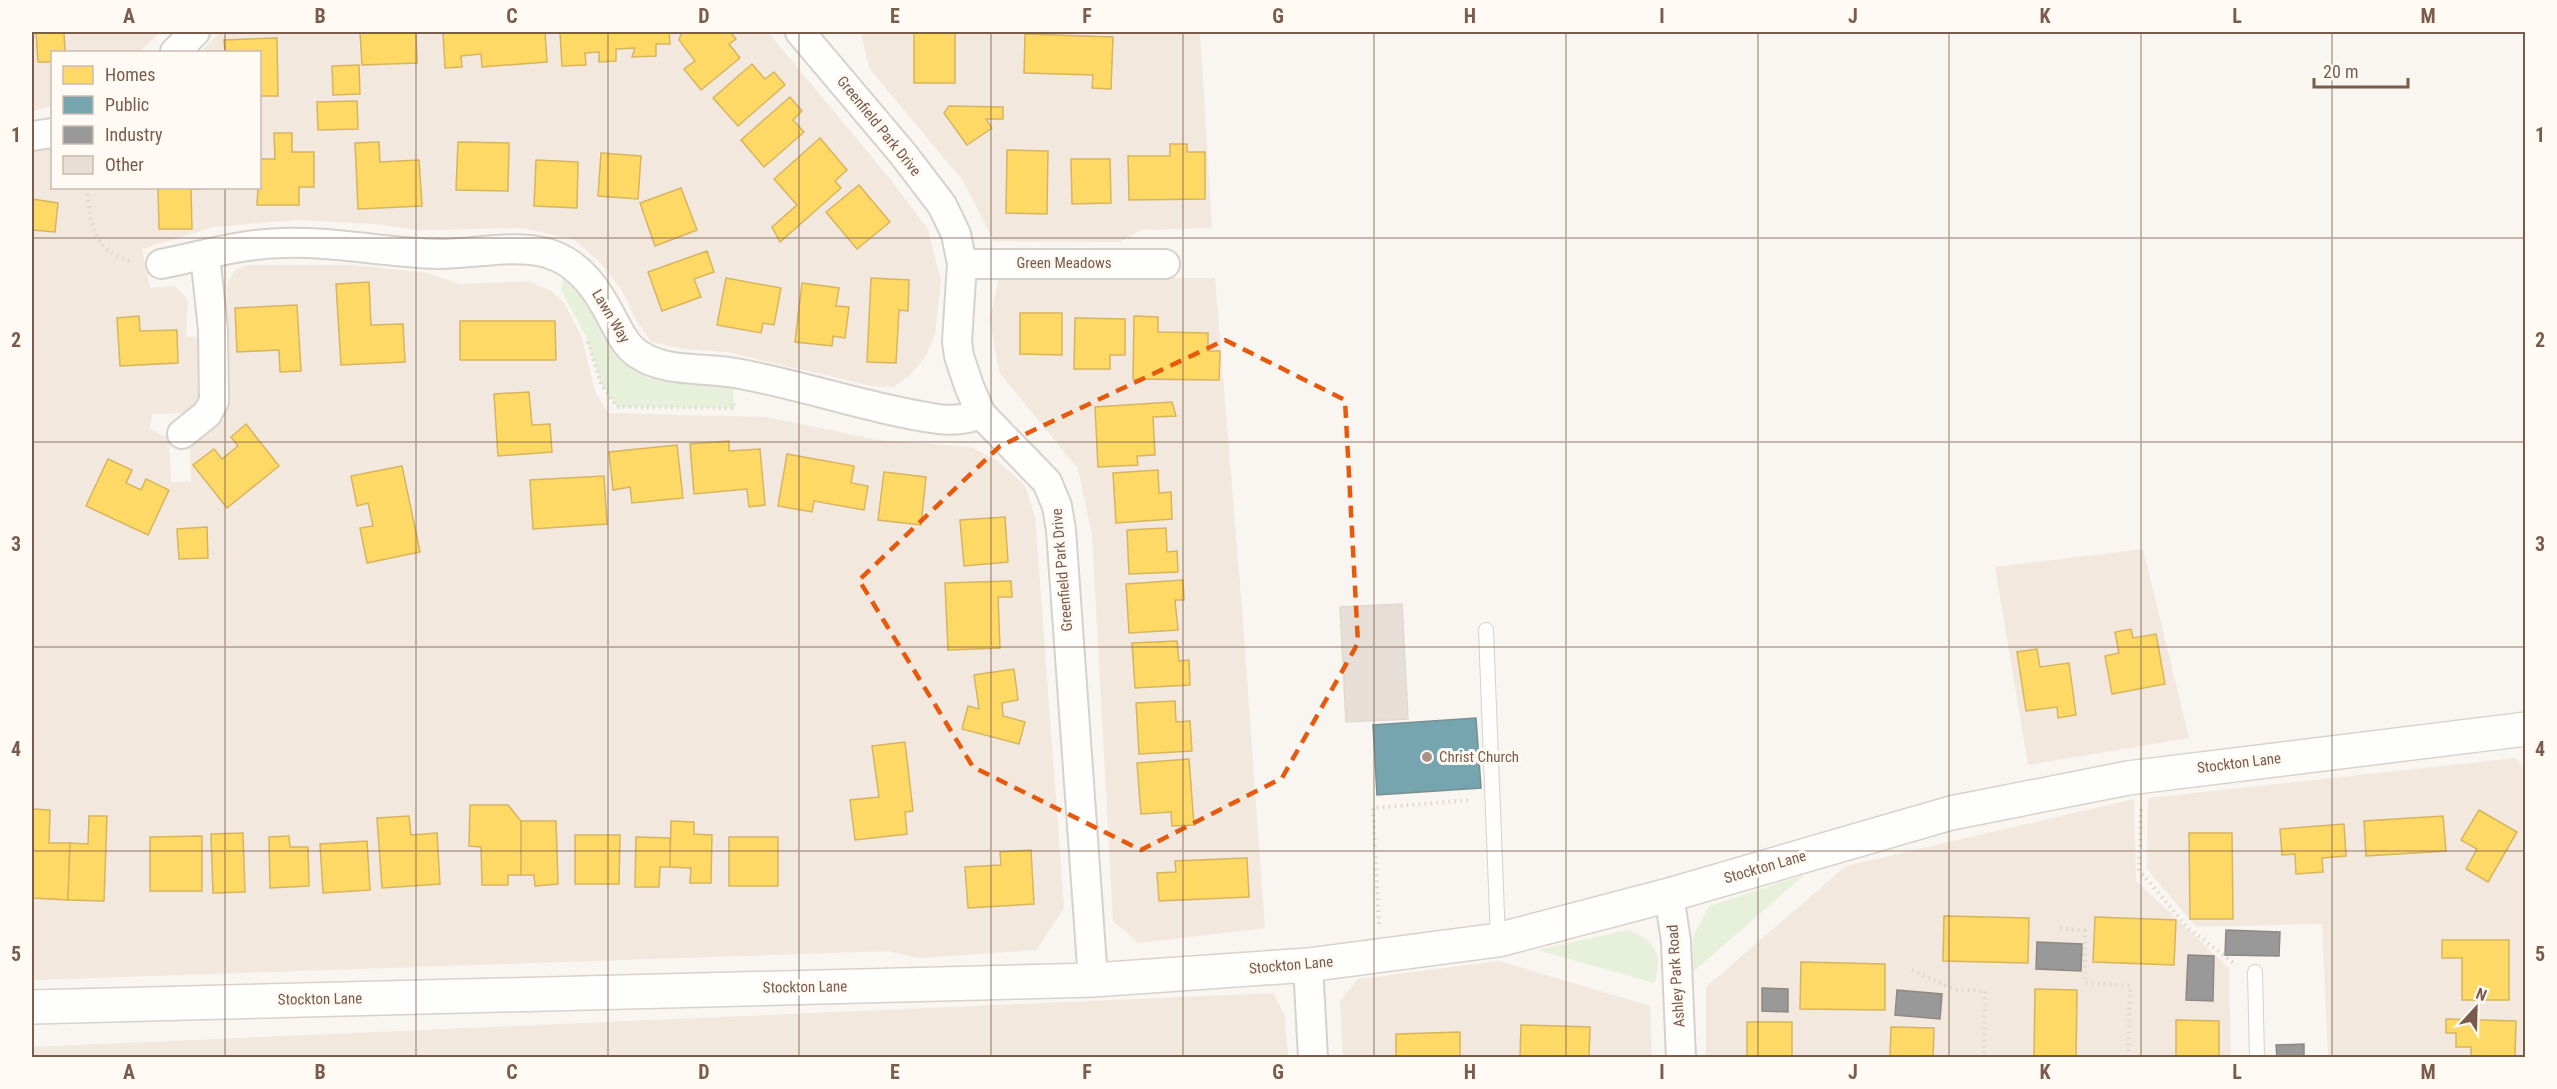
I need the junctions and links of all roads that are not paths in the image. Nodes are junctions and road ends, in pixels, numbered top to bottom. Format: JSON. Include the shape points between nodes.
{"nodes":[{"id":1,"x":195,"y":32,"type":"edge"},
{"id":2,"x":800,"y":32,"type":"edge"},
{"id":3,"x":825,"y":43,"type":"edge"},
{"id":4,"x":176,"y":51,"type":"edge"},
{"id":5,"x":51,"y":133,"type":"edge"},
{"id":6,"x":32,"y":136,"type":"edge"},
{"id":7,"x":205,"y":255,"type":"junction"},
{"id":8,"x":161,"y":264,"type":"road end"},
{"id":9,"x":963,"y":264,"type":"junction"},
{"id":10,"x":1165,"y":264,"type":"dead end"},
{"id":11,"x":981,"y":414,"type":"junction"},
{"id":12,"x":182,"y":434,"type":"dead end"},
{"id":13,"x":1486,"y":630,"type":"dead end"},
{"id":14,"x":2526,"y":729,"type":"edge"},
{"id":15,"x":1669,"y":895,"type":"junction"},
{"id":16,"x":1498,"y":940,"type":"junction"},
{"id":17,"x":1308,"y":965,"type":"junction"},
{"id":18,"x":2255,"y":972,"type":"road end"},
{"id":19,"x":1093,"y":980,"type":"junction"},
{"id":20,"x":32,"y":1007,"type":"edge"},
{"id":21,"x":1313,"y":1058,"type":"edge"},
{"id":22,"x":1681,"y":1058,"type":"edge"},
{"id":23,"x":2257,"y":1058,"type":"edge"}],
"edges":[{"from":1,"to":4,"type":"street"},
{"from":2,"to":3,"type":"street","name":"Greenfield Park Drive"},
{"from":3,"to":9,"type":"street","name":"Greenfield Park Drive","via":[[942,205],[956,234]]},
{"from":5,"to":6,"type":"street"},
{"from":7,"to":8,"type":"street","name":"Lawn Way"},
{"from":7,"to":11,"type":"street","name":"Lawn Way","via":[[280,243],[348,245],[406,253],[538,252],[568,262],[587,278],[601,296],[625,343],[638,355],[661,365],[732,372],[938,419],[965,420]]},
{"from":7,"to":12,"type":"street","via":[[213,330],[214,401],[207,414]]},
{"from":9,"to":10,"type":"street","name":"Green Meadows"},
{"from":9,"to":11,"type":"street","name":"Greenfield Park Drive","via":[[957,341]]},
{"from":11,"to":19,"type":"street","name":"Greenfield Park Drive","via":[[1047,482],[1057,506]]},
{"from":13,"to":16,"type":"lane"},
{"from":14,"to":15,"type":"street","name":"Stockton Lane","via":[[2143,776],[1951,813]]},
{"from":15,"to":16,"type":"street","name":"Stockton Lane"},
{"from":15,"to":22,"type":"street","name":"Ashley Park Road","via":[[1676,941]]},
{"from":16,"to":17,"type":"street","name":"Stockton Lane"},
{"from":17,"to":19,"type":"street","name":"Stockton Lane"},
{"from":17,"to":21,"type":"street"},
{"from":18,"to":23,"type":"lane"},
{"from":19,"to":20,"type":"street","name":"Stockton Lane"}]}
